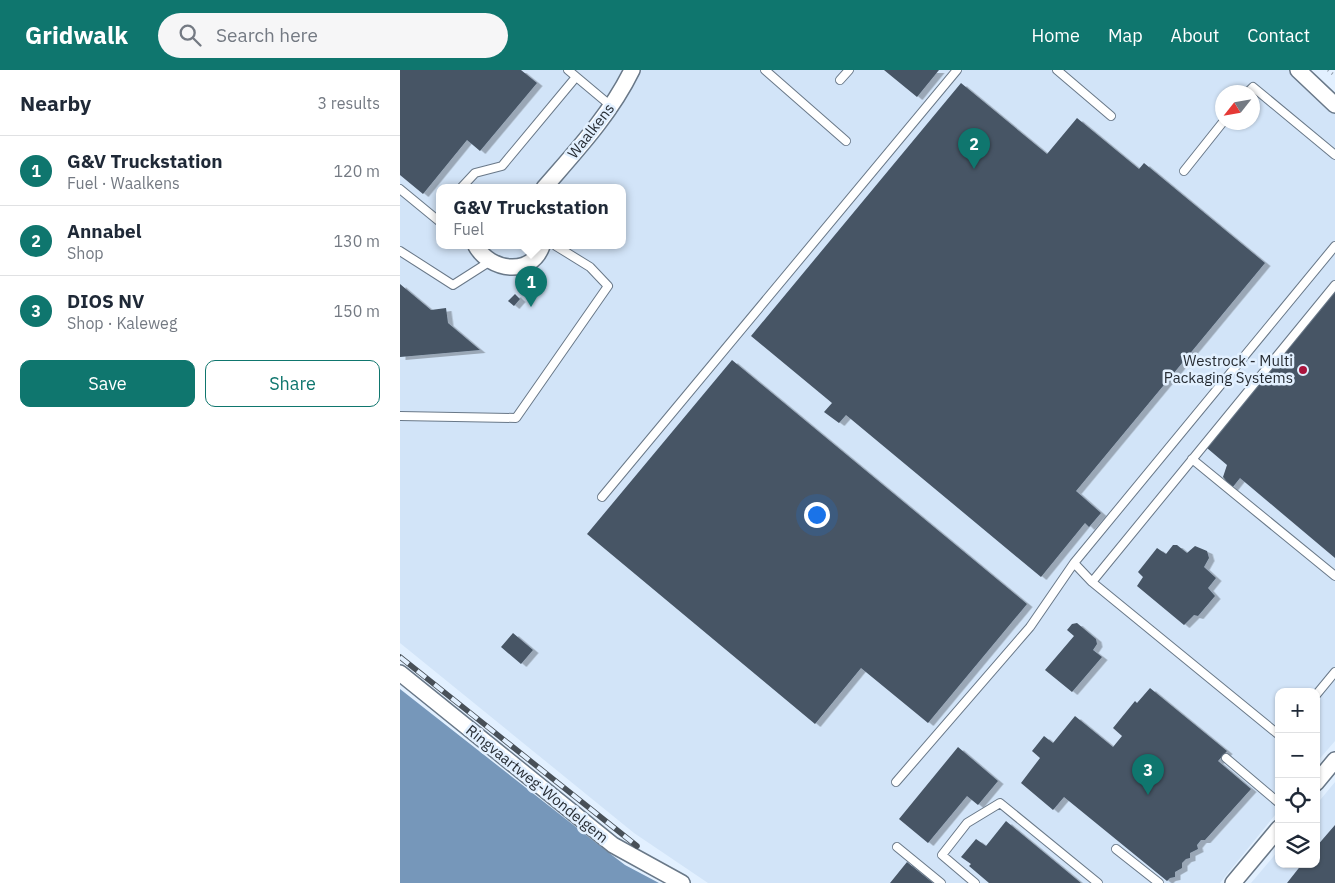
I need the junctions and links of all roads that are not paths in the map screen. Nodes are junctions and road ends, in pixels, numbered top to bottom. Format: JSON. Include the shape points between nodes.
{"nodes":[{"id":1,"x":568,"y":70,"type":"edge"},
{"id":2,"x":632,"y":70,"type":"edge"},
{"id":3,"x":765,"y":70,"type":"edge"},
{"id":4,"x":849,"y":70,"type":"edge"},
{"id":5,"x":957,"y":70,"type":"edge"},
{"id":6,"x":1057,"y":70,"type":"edge"},
{"id":7,"x":1298,"y":70,"type":"edge"},
{"id":8,"x":576,"y":77,"type":"junction"},
{"id":9,"x":840,"y":80,"type":"dead end"},
{"id":10,"x":1260,"y":94,"type":"edge"},
{"id":11,"x":1335,"y":105,"type":"edge"},
{"id":12,"x":611,"y":106,"type":"junction"},
{"id":13,"x":1111,"y":116,"type":"dead end"},
{"id":14,"x":1217,"y":130,"type":"edge"},
{"id":15,"x":846,"y":141,"type":"dead end"},
{"id":16,"x":1335,"y":155,"type":"edge"},
{"id":17,"x":1184,"y":171,"type":"dead end"},
{"id":18,"x":465,"y":184,"type":"edge"},
{"id":19,"x":548,"y":184,"type":"edge"},
{"id":20,"x":400,"y":189,"type":"edge"},
{"id":21,"x":436,"y":216,"type":"edge"},
{"id":22,"x":1335,"y":246,"type":"edge"},
{"id":23,"x":479,"y":249,"type":"edge"},
{"id":24,"x":540,"y":249,"type":"edge"},
{"id":25,"x":561,"y":249,"type":"edge"},
{"id":26,"x":400,"y":251,"type":"edge"},
{"id":27,"x":490,"y":262,"type":"junction"},
{"id":28,"x":1335,"y":285,"type":"edge"},
{"id":29,"x":400,"y":416,"type":"edge"},
{"id":30,"x":1192,"y":459,"type":"junction"},
{"id":31,"x":602,"y":497,"type":"dead end"},
{"id":32,"x":1074,"y":563,"type":"junction"},
{"id":33,"x":1335,"y":576,"type":"edge"},
{"id":34,"x":1092,"y":582,"type":"junction"},
{"id":35,"x":1335,"y":672,"type":"edge"},
{"id":36,"x":400,"y":673,"type":"edge"},
{"id":37,"x":1320,"y":690,"type":"edge"},
{"id":38,"x":1277,"y":733,"type":"edge"},
{"id":39,"x":1226,"y":758,"type":"dead end"},
{"id":40,"x":1335,"y":760,"type":"edge"},
{"id":41,"x":1320,"y":774,"type":"edge"},
{"id":42,"x":896,"y":782,"type":"dead end"},
{"id":43,"x":1275,"y":800,"type":"edge"},
{"id":44,"x":1275,"y":833,"type":"edge"},
{"id":45,"x":897,"y":847,"type":"dead end"},
{"id":46,"x":1116,"y":849,"type":"dead end"},
{"id":47,"x":682,"y":883,"type":"edge"},
{"id":48,"x":941,"y":883,"type":"edge"},
{"id":49,"x":975,"y":883,"type":"edge"},
{"id":50,"x":1098,"y":883,"type":"edge"},
{"id":51,"x":1159,"y":883,"type":"edge"},
{"id":52,"x":1233,"y":883,"type":"edge"}],
"edges":[{"from":1,"to":8,"type":"lane"},
{"from":2,"to":12,"type":"street","name":"Waalkens"},
{"from":3,"to":15,"type":"lane"},
{"from":4,"to":9,"type":"lane"},
{"from":5,"to":31,"type":"lane"},
{"from":6,"to":13,"type":"lane"},
{"from":7,"to":11,"type":"street"},
{"from":8,"to":12,"type":"lane"},
{"from":8,"to":18,"type":"lane","via":[[502,166],[476,173]]},
{"from":10,"to":16,"type":"lane"},
{"from":12,"to":19,"type":"street","name":"Waalkens"},
{"from":14,"to":17,"type":"lane"},
{"from":20,"to":21,"type":"lane"},
{"from":22,"to":32,"type":"lane"},
{"from":23,"to":27,"type":"street"},
{"from":24,"to":27,"type":"street","via":[[533,259],[523,265],[506,268]]},
{"from":25,"to":29,"type":"lane","via":[[590,267],[608,286],[516,418]]},
{"from":26,"to":27,"type":"lane","via":[[453,284]]},
{"from":28,"to":30,"type":"lane"},
{"from":30,"to":33,"type":"lane"},
{"from":30,"to":34,"type":"lane"},
{"from":32,"to":34,"type":"lane"},
{"from":32,"to":42,"type":"lane","via":[[1030,627]]},
{"from":34,"to":38,"type":"lane"},
{"from":35,"to":37,"type":"lane"},
{"from":36,"to":47,"type":"street","name":"Ringvaartweg-Wondelgem","via":[[613,845]]},
{"from":39,"to":43,"type":"lane"},
{"from":40,"to":41,"type":"street"},
{"from":44,"to":52,"type":"street"},
{"from":45,"to":48,"type":"lane"},
{"from":46,"to":51,"type":"lane"},
{"from":49,"to":50,"type":"lane","via":[[942,855],[967,823],[1000,803]]}]}
